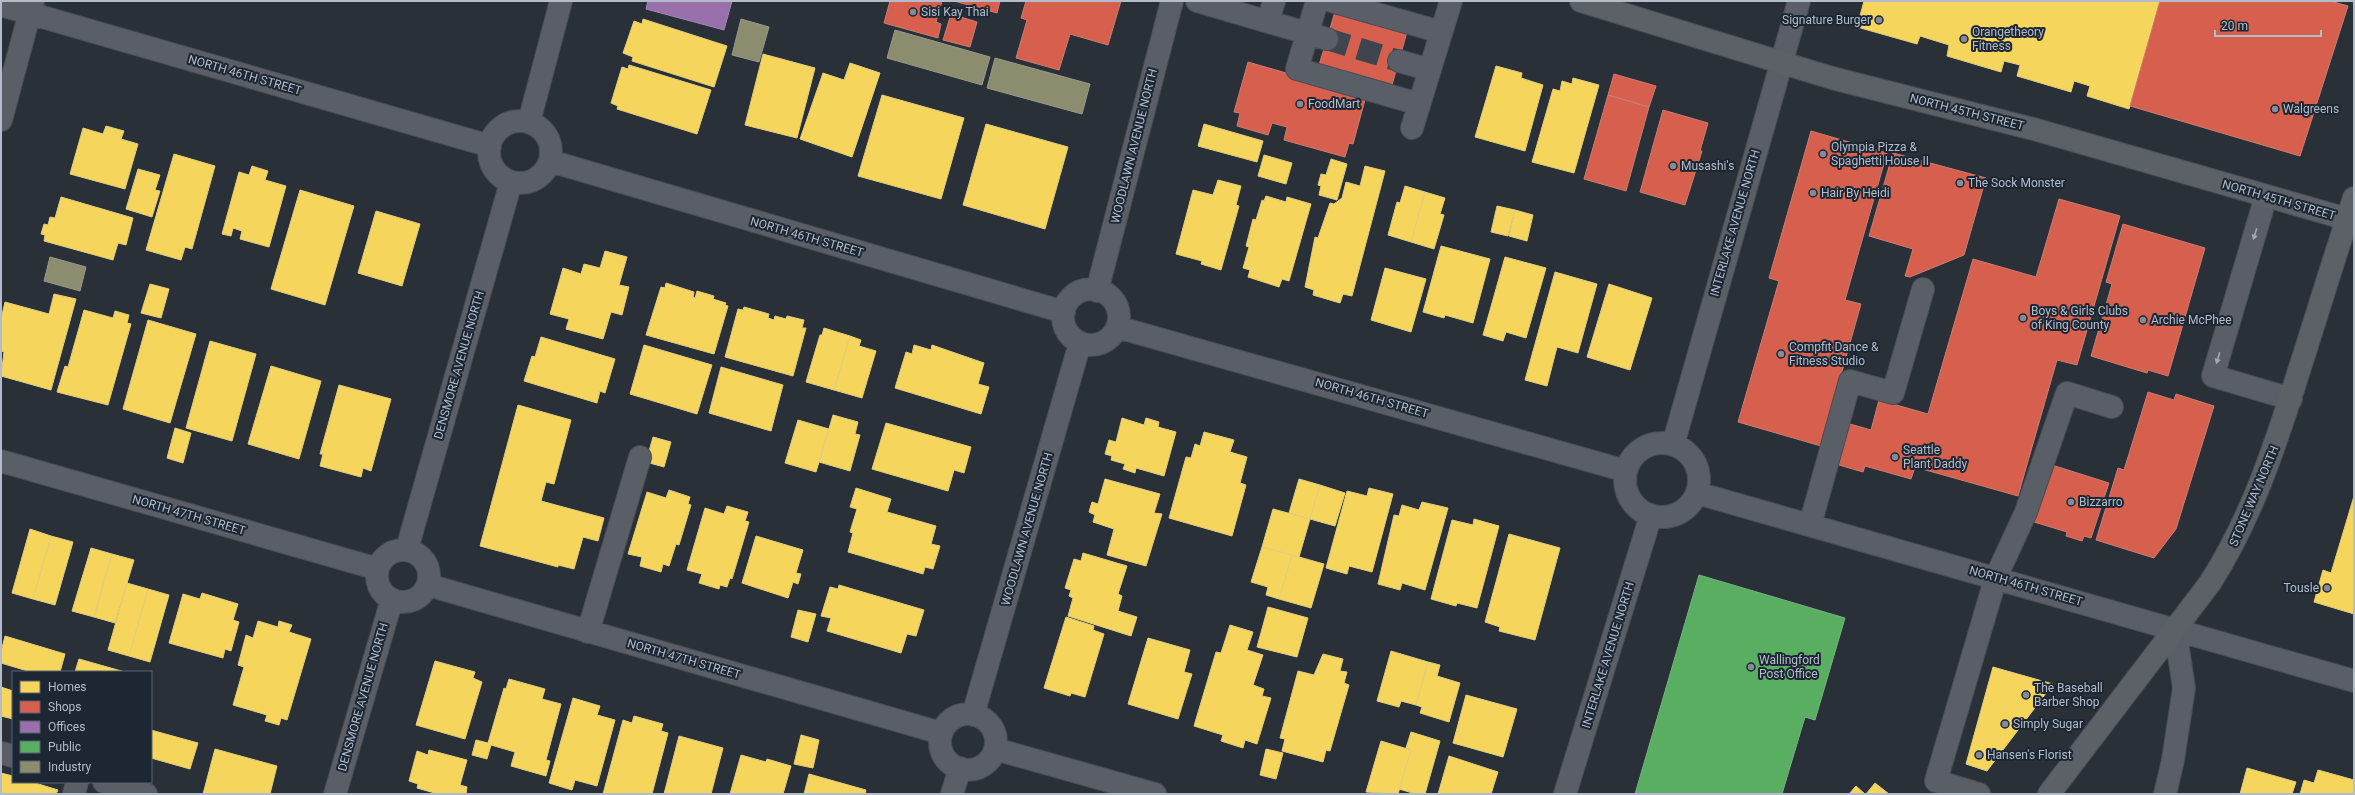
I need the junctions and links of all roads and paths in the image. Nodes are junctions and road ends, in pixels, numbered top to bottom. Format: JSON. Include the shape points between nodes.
{"nodes":[{"id":1,"x":561,"y":1,"type":"edge"},
{"id":2,"x":1172,"y":1,"type":"edge"},
{"id":3,"x":1197,"y":1,"type":"edge"},
{"id":4,"x":1274,"y":1,"type":"edge"},
{"id":5,"x":1317,"y":1,"type":"edge"},
{"id":6,"x":1331,"y":1,"type":"edge"},
{"id":7,"x":1451,"y":1,"type":"edge"},
{"id":8,"x":1582,"y":1,"type":"edge"},
{"id":9,"x":1799,"y":1,"type":"edge"},
{"id":10,"x":1,"y":5,"type":"edge"},
{"id":11,"x":31,"y":7,"type":"edge"},
{"id":12,"x":1268,"y":22,"type":"junction"},
{"id":13,"x":1442,"y":32,"type":"junction"},
{"id":14,"x":1317,"y":36,"type":"junction"},
{"id":15,"x":1399,"y":61,"type":"tunnel mouth"},
{"id":16,"x":1781,"y":63,"type":"junction"},
{"id":17,"x":1430,"y":70,"type":"junction"},
{"id":18,"x":1419,"y":104,"type":"junction"},
{"id":19,"x":1,"y":120,"type":"edge"},
{"id":20,"x":529,"y":122,"type":"junction"},
{"id":21,"x":1412,"y":128,"type":"dead end"},
{"id":22,"x":490,"y":146,"type":"junction"},
{"id":23,"x":550,"y":161,"type":"junction"},
{"id":24,"x":511,"y":182,"type":"junction"},
{"id":25,"x":2266,"y":196,"type":"junction"},
{"id":26,"x":2354,"y":198,"type":"edge"},
{"id":27,"x":2350,"y":220,"type":"edge"},
{"id":28,"x":1923,"y":289,"type":"dead end"},
{"id":29,"x":1097,"y":291,"type":"junction"},
{"id":30,"x":1064,"y":312,"type":"junction"},
{"id":31,"x":1117,"y":326,"type":"junction"},
{"id":32,"x":1080,"y":343,"type":"junction"},
{"id":33,"x":2290,"y":399,"type":"junction"},
{"id":34,"x":2112,"y":407,"type":"dead end"},
{"id":35,"x":1673,"y":445,"type":"junction"},
{"id":36,"x":640,"y":457,"type":"dead end"},
{"id":37,"x":1,"y":461,"type":"edge"},
{"id":38,"x":1626,"y":471,"type":"junction"},
{"id":39,"x":1697,"y":493,"type":"junction"},
{"id":40,"x":1651,"y":515,"type":"junction"},
{"id":41,"x":1810,"y":525,"type":"junction"},
{"id":42,"x":406,"y":549,"type":"junction"},
{"id":43,"x":378,"y":569,"type":"junction"},
{"id":44,"x":1996,"y":577,"type":"junction"},
{"id":45,"x":428,"y":585,"type":"junction"},
{"id":46,"x":392,"y":599,"type":"junction"},
{"id":47,"x":2175,"y":629,"type":"junction"},
{"id":48,"x":588,"y":632,"type":"junction"},
{"id":49,"x":2354,"y":681,"type":"edge"},
{"id":50,"x":973,"y":715,"type":"junction"},
{"id":51,"x":941,"y":733,"type":"junction"},
{"id":52,"x":994,"y":749,"type":"junction"},
{"id":53,"x":1,"y":753,"type":"edge"},
{"id":54,"x":12,"y":756,"type":"edge"},
{"id":55,"x":960,"y":768,"type":"junction"},
{"id":56,"x":78,"y":783,"type":"edge"},
{"id":57,"x":108,"y":783,"type":"edge"},
{"id":58,"x":74,"y":794,"type":"edge"},
{"id":59,"x":146,"y":794,"type":"edge"},
{"id":60,"x":335,"y":794,"type":"edge"},
{"id":61,"x":952,"y":794,"type":"edge"},
{"id":62,"x":1155,"y":794,"type":"edge"},
{"id":63,"x":1566,"y":794,"type":"edge"},
{"id":64,"x":1979,"y":794,"type":"edge"},
{"id":65,"x":2049,"y":794,"type":"edge"},
{"id":66,"x":2165,"y":794,"type":"edge"}],
"edges":[{"from":1,"to":20,"type":"street"},
{"from":2,"to":29,"type":"street","name":"WOODLAWN AVENUE NORTH"},
{"from":3,"to":12,"type":"street"},
{"from":4,"to":12,"type":"street"},
{"from":5,"to":14,"type":"street"},
{"from":6,"to":13,"type":"street"},
{"from":7,"to":13,"type":"street"},
{"from":8,"to":16,"type":"main road","name":"NORTH 45TH STREET"},
{"from":9,"to":16,"type":"street","name":"INTERLAKE AVENUE NORTH"},
{"from":10,"to":11,"type":"street","name":"NORTH 46TH STREET"},
{"from":11,"to":19,"type":"street"},
{"from":11,"to":22,"type":"street","name":"NORTH 46TH STREET"},
{"from":12,"to":14,"type":"street"},
{"from":13,"to":17,"type":"street"},
{"from":14,"to":18,"type":"street","via":[[1297,69]]},
{"from":15,"to":17,"type":"street"},
{"from":16,"to":25,"type":"main road","name":"NORTH 45TH STREET","via":[[2037,130]]},
{"from":16,"to":35,"type":"street","name":"INTERLAKE AVENUE NORTH"},
{"from":17,"to":18,"type":"street"},
{"from":18,"to":21,"type":"street"},
{"from":20,"to":22,"type":"street","via":[[518,121],[499,129]]},
{"from":20,"to":23,"type":"street","via":[[546,134],[551,144]]},
{"from":22,"to":24,"type":"street","via":[[492,165],[498,174]]},
{"from":23,"to":24,"type":"street","via":[[543,174],[534,180],[525,183]]},
{"from":23,"to":30,"type":"street","name":"NORTH 46TH STREET"},
{"from":24,"to":42,"type":"street","name":"DENSMORE AVENUE NORTH"},
{"from":25,"to":27,"type":"main road","name":"NORTH 45TH STREET"},
{"from":25,"to":33,"type":"street","one_way":true,"via":[[2213,376]]},
{"from":26,"to":27,"type":"main road","name":"STONE WAY NORTH"},
{"from":27,"to":33,"type":"main road","name":"STONE WAY NORTH"},
{"from":28,"to":41,"type":"street","via":[[1893,393],[1850,381]]},
{"from":29,"to":30,"type":"street","via":[[1085,290],[1077,293],[1070,299]]},
{"from":29,"to":31,"type":"street","via":[[1110,297],[1116,304],[1119,312]]},
{"from":30,"to":32,"type":"street","via":[[1064,326],[1069,335]]},
{"from":31,"to":32,"type":"street","via":[[1111,337],[1104,342],[1095,345]]},
{"from":31,"to":38,"type":"street","name":"NORTH 46TH STREET"},
{"from":32,"to":50,"type":"street","name":"WOODLAWN AVENUE NORTH"},
{"from":33,"to":47,"type":"main road","name":"STONE WAY NORTH","via":[[2254,503],[2232,549]]},
{"from":34,"to":44,"type":"street","via":[[2067,393],[2026,512]]},
{"from":35,"to":38,"type":"street","via":[[1657,443],[1645,447],[1635,454]]},
{"from":35,"to":39,"type":"street","via":[[1682,448],[1697,468]]},
{"from":36,"to":48,"type":"street"},
{"from":37,"to":43,"type":"street","name":"NORTH 47TH STREET"},
{"from":38,"to":40,"type":"street","via":[[1625,487],[1629,498],[1637,507]]},
{"from":39,"to":40,"type":"street","via":[[1680,513],[1669,516]]},
{"from":39,"to":41,"type":"street","name":"NORTH 46TH STREET"},
{"from":40,"to":63,"type":"street","name":"INTERLAKE AVENUE NORTH"},
{"from":41,"to":44,"type":"street","name":"NORTH 46TH STREET"},
{"from":42,"to":43,"type":"street","via":[[390,553],[383,558]]},
{"from":42,"to":45,"type":"street","via":[[422,556],[427,563]]},
{"from":43,"to":46,"type":"street","via":[[378,584],[382,592]]},
{"from":44,"to":47,"type":"street","name":"NORTH 46TH STREET"},
{"from":44,"to":64,"type":"street","via":[[1936,781]]},
{"from":45,"to":46,"type":"street","via":[[415,600],[406,602]]},
{"from":45,"to":48,"type":"street","name":"NORTH 47TH STREET"},
{"from":46,"to":60,"type":"street","name":"DENSMORE AVENUE NORTH"},
{"from":47,"to":49,"type":"street","name":"NORTH 46TH STREET"},
{"from":47,"to":65,"type":"main road","name":"STONE WAY NORTH"},
{"from":47,"to":66,"type":"street","via":[[2184,688]]},
{"from":48,"to":51,"type":"street","name":"NORTH 47TH STREET"},
{"from":50,"to":51,"type":"street","via":[[953,718]]},
{"from":50,"to":52,"type":"street","via":[[979,716],[992,728],[995,736]]},
{"from":51,"to":55,"type":"street","via":[[942,752],[947,760]]},
{"from":52,"to":55,"type":"street","via":[[989,761],[982,766],[973,770]]},
{"from":52,"to":62,"type":"street"},
{"from":53,"to":54,"type":"street"},
{"from":55,"to":61,"type":"street"},
{"from":56,"to":58,"type":"street"},
{"from":57,"to":59,"type":"street"}]}
